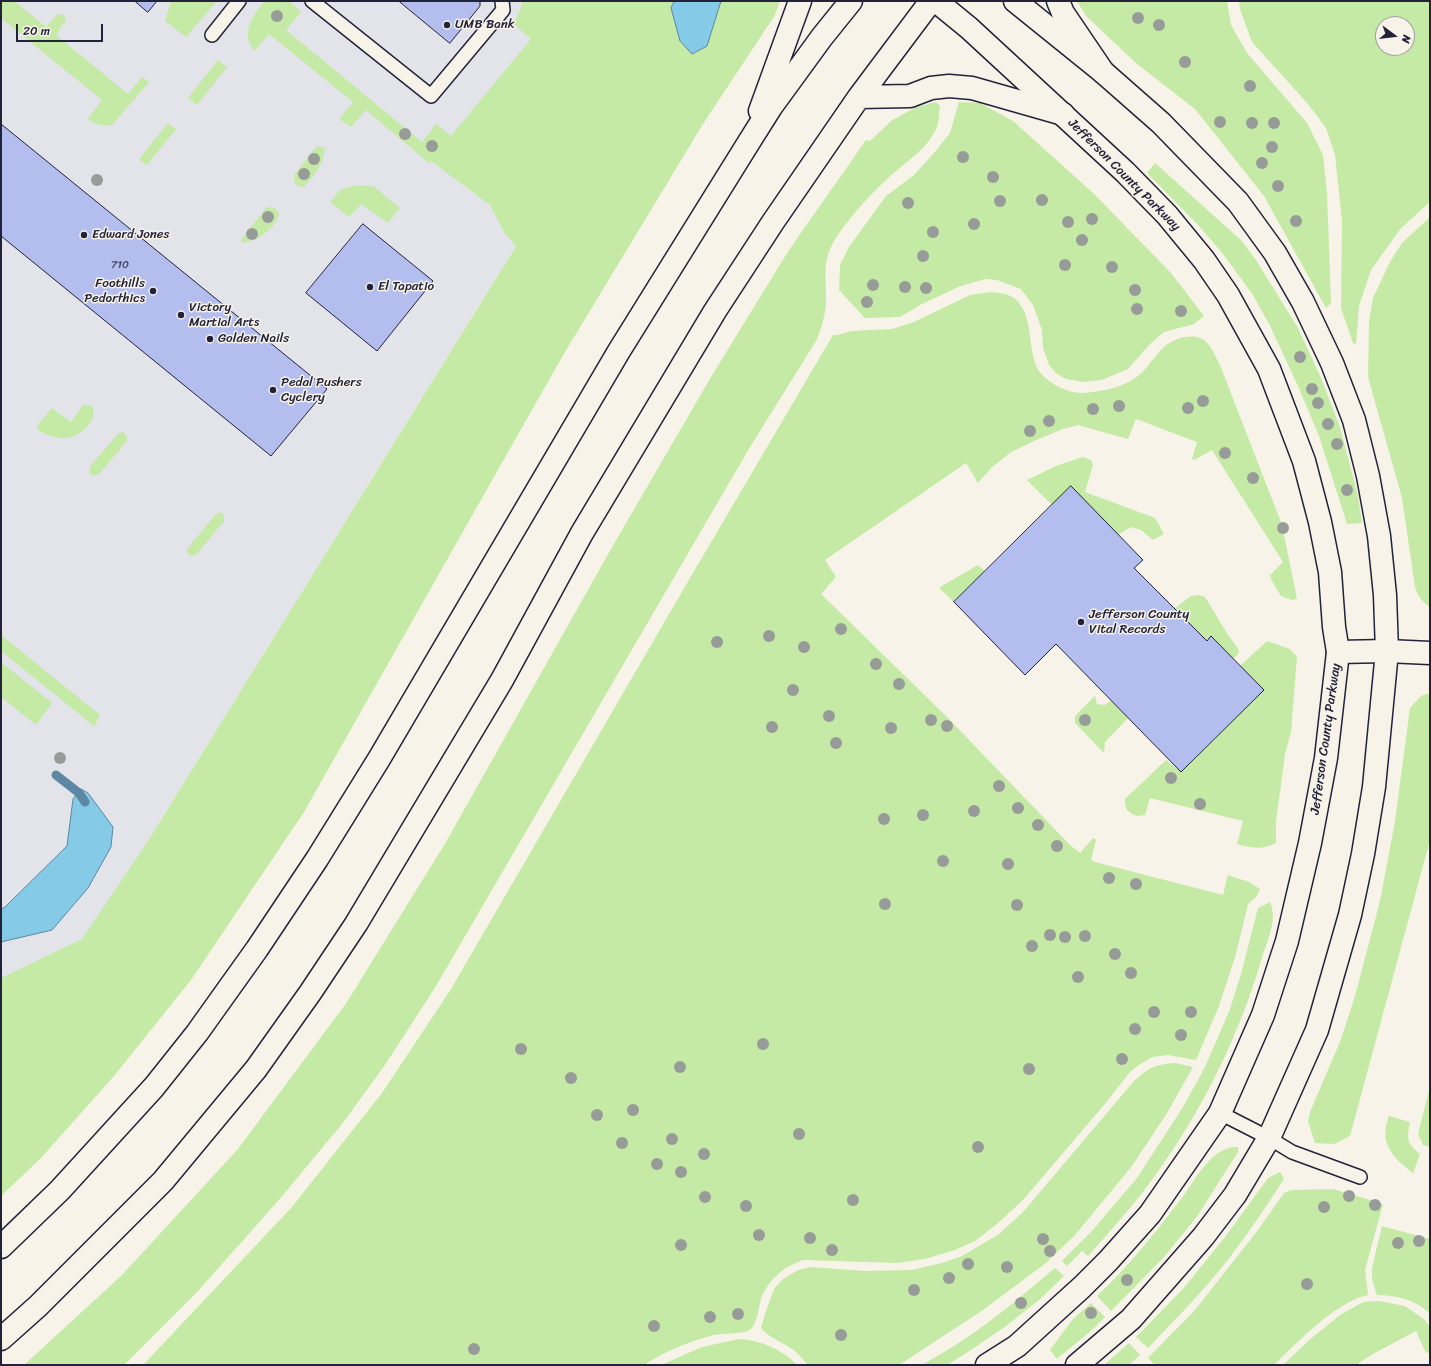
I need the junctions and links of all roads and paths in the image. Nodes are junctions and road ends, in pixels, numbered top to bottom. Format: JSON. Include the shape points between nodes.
{"nodes":[{"id":1,"x":239,"y":1,"type":"edge"},
{"id":2,"x":312,"y":1,"type":"edge"},
{"id":3,"x":800,"y":1,"type":"edge"},
{"id":4,"x":851,"y":1,"type":"edge"},
{"id":5,"x":931,"y":1,"type":"edge"},
{"id":6,"x":936,"y":1,"type":"edge"},
{"id":7,"x":1015,"y":1,"type":"edge"},
{"id":8,"x":1058,"y":1,"type":"edge"},
{"id":9,"x":503,"y":5,"type":"edge"},
{"id":10,"x":212,"y":35,"type":"dead end"},
{"id":11,"x":1103,"y":72,"type":"junction"},
{"id":12,"x":859,"y":97,"type":"junction"},
{"id":13,"x":1063,"y":114,"type":"junction"},
{"id":14,"x":749,"y":142,"type":"junction"},
{"id":15,"x":1387,"y":651,"type":"junction"},
{"id":16,"x":1338,"y":652,"type":"junction"},
{"id":17,"x":1430,"y":653,"type":"edge"},
{"id":18,"x":1220,"y":1113,"type":"junction"},
{"id":19,"x":1269,"y":1138,"type":"junction"},
{"id":20,"x":1360,"y":1177,"type":"dead end"},
{"id":21,"x":1,"y":1247,"type":"edge"},
{"id":22,"x":1,"y":1339,"type":"edge"},
{"id":23,"x":987,"y":1365,"type":"edge"},
{"id":24,"x":1077,"y":1365,"type":"edge"}],
"edges":[{"from":1,"to":10,"type":"lane"},
{"from":2,"to":9,"type":"lane","via":[[431,96]]},
{"from":3,"to":14,"type":"main road"},
{"from":4,"to":14,"type":"main road","via":[[771,107]]},
{"from":5,"to":12,"type":"main road"},
{"from":6,"to":13,"type":"main road","name":"Jefferson County Parkway"},
{"from":7,"to":11,"type":"main road"},
{"from":8,"to":11,"type":"main road","via":[[1063,13]]},
{"from":11,"to":15,"type":"main road","via":[[1161,123],[1238,202],[1275,253],[1303,302],[1332,363],[1354,420],[1368,476],[1379,536]]},
{"from":12,"to":13,"type":"main road","via":[[910,96],[931,88],[949,86],[972,88]]},
{"from":12,"to":22,"type":"main road","via":[[772,222],[715,311],[582,533],[502,680],[356,924],[310,993],[256,1069],[163,1181],[38,1306]]},
{"from":13,"to":16,"type":"main road","name":"Jefferson County Parkway","via":[[1167,215],[1204,260],[1228,295],[1269,369],[1304,461],[1320,522],[1330,572]]},
{"from":14,"to":21,"type":"main road","via":[[619,351],[379,759],[257,949],[197,1034],[154,1087],[60,1190]]},
{"from":15,"to":16,"type":"main road"},
{"from":15,"to":17,"type":"main road"},
{"from":15,"to":19,"type":"main road","via":[[1374,787],[1364,854],[1350,915],[1317,1030]]},
{"from":16,"to":18,"type":"main road","name":"Jefferson County Parkway","via":[[1326,758],[1309,851],[1287,941],[1263,1015]]},
{"from":18,"to":19,"type":"lane"},
{"from":18,"to":23,"type":"main road","name":"Jefferson County Parkway","via":[[1150,1214],[1108,1261],[1017,1346]]},
{"from":19,"to":20,"type":"lane","via":[[1292,1152]]},
{"from":19,"to":24,"type":"main road","via":[[1235,1195],[1203,1237],[1131,1319]]}]}
